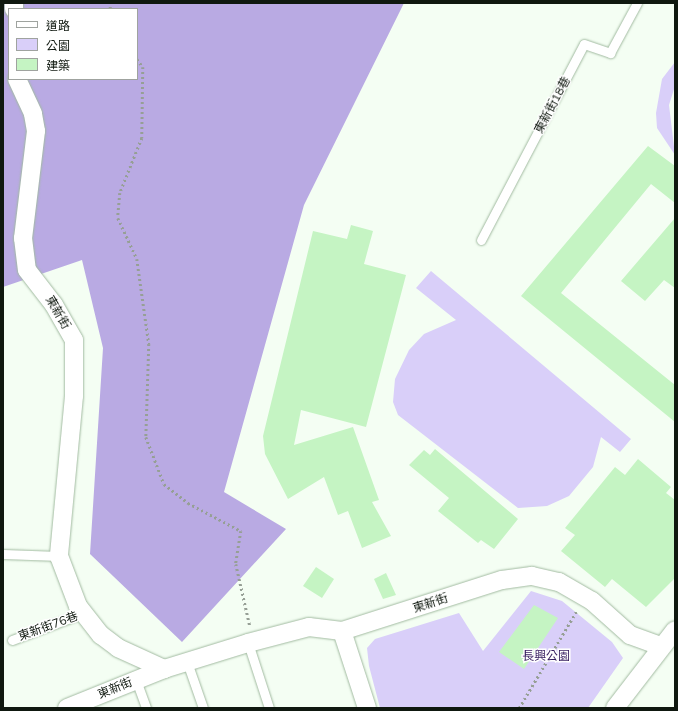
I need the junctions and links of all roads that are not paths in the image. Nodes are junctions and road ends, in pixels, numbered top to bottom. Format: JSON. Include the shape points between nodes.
{"nodes":[{"id":1,"x":637,"y":3,"type":"edge"},
{"id":2,"x":18,"y":80,"type":"edge"},
{"id":3,"x":481,"y":240,"type":"dead end"},
{"id":4,"x":3,"y":554,"type":"edge"},
{"id":5,"x":59,"y":556,"type":"junction"},
{"id":6,"x":84,"y":613,"type":"junction"},
{"id":7,"x":675,"y":630,"type":"edge"},
{"id":8,"x":342,"y":631,"type":"junction"},
{"id":9,"x":12,"y":640,"type":"dead end"},
{"id":10,"x":251,"y":642,"type":"junction"},
{"id":11,"x":661,"y":646,"type":"junction"},
{"id":12,"x":187,"y":662,"type":"junction"},
{"id":13,"x":164,"y":669,"type":"junction"},
{"id":14,"x":136,"y":680,"type":"junction"},
{"id":15,"x":67,"y":708,"type":"edge"},
{"id":16,"x":146,"y":708,"type":"edge"},
{"id":17,"x":203,"y":708,"type":"edge"},
{"id":18,"x":269,"y":708,"type":"edge"},
{"id":19,"x":367,"y":708,"type":"edge"},
{"id":20,"x":615,"y":708,"type":"edge"}],
"edges":[{"from":1,"to":3,"type":"lane","name":"東新街18巷","via":[[610,53],[584,44]]},
{"from":2,"to":5,"type":"street","name":"東新街","via":[[33,114],[36,131],[23,238],[27,270],[54,305],[74,340],[74,396]]},
{"from":4,"to":5,"type":"lane"},
{"from":5,"to":6,"type":"street","name":"東新街","via":[[65,578]]},
{"from":6,"to":9,"type":"lane","name":"東新街76巷"},
{"from":6,"to":13,"type":"street","name":"東新街","via":[[101,635],[118,648]]},
{"from":7,"to":11,"type":"street"},
{"from":8,"to":10,"type":"street","name":"東新街","via":[[309,627]]},
{"from":8,"to":11,"type":"street","name":"東新街","via":[[502,580],[532,576],[559,582],[592,601],[630,634]]},
{"from":8,"to":19,"type":"street"},
{"from":10,"to":12,"type":"street","name":"東新街"},
{"from":10,"to":18,"type":"lane"},
{"from":11,"to":20,"type":"street"},
{"from":12,"to":13,"type":"street","name":"東新街"},
{"from":12,"to":17,"type":"lane"},
{"from":13,"to":14,"type":"street","name":"東新街"},
{"from":14,"to":15,"type":"street","name":"東新街"},
{"from":14,"to":16,"type":"lane"}]}
